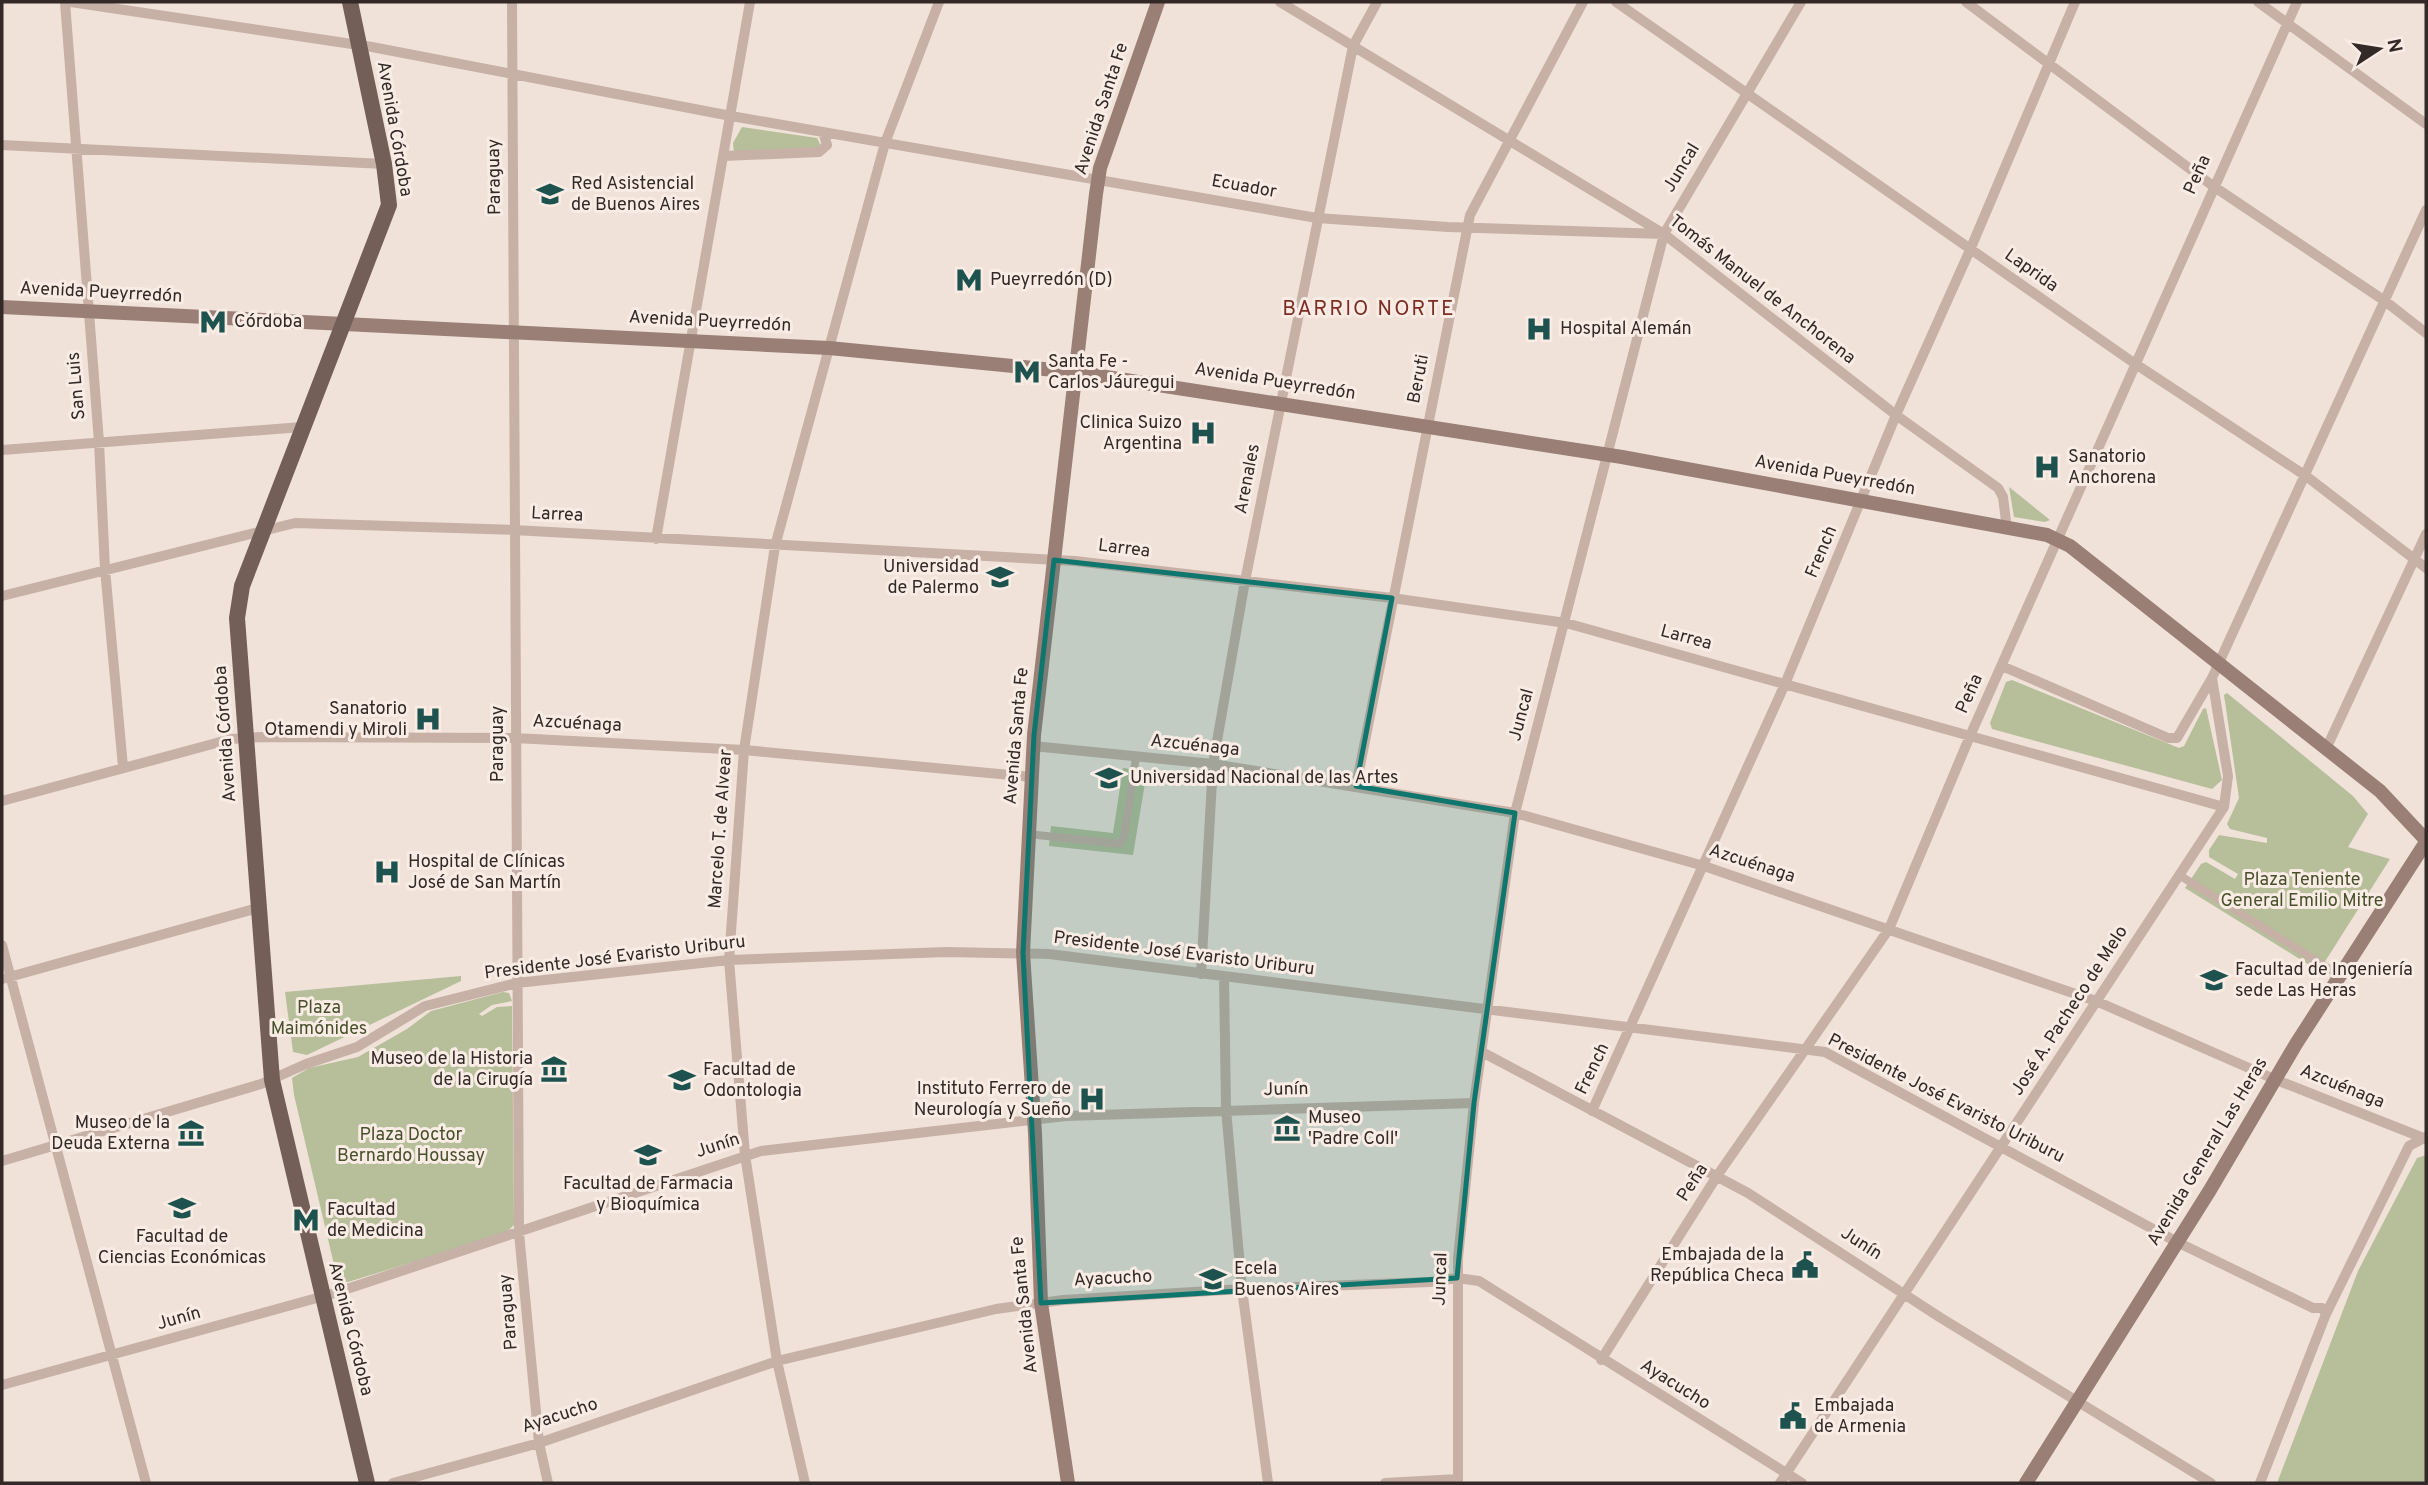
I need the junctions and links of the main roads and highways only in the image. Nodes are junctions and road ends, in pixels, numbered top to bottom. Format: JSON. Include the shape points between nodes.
{"nodes":[{"id":1,"x":350,"y":2,"type":"edge"},
{"id":2,"x":1158,"y":2,"type":"edge"},
{"id":3,"x":2,"y":307,"type":"edge"},
{"id":4,"x":344,"y":324,"type":"junction"},
{"id":5,"x":1074,"y":372,"type":"junction"},
{"id":6,"x":2426,"y":841,"type":"edge"},
{"id":7,"x":368,"y":1483,"type":"edge"},
{"id":8,"x":1068,"y":1483,"type":"edge"},
{"id":9,"x":2026,"y":1483,"type":"edge"}],
"edges":[{"from":1,"to":4,"type":"main road","name":"Avenida Córdoba","via":[[388,189],[387,214]]},
{"from":2,"to":5,"type":"main road","name":"Avenida Santa Fe","via":[[1098,180]]},
{"from":3,"to":4,"type":"main road","name":"Avenida Pueyrredón"},
{"from":4,"to":5,"type":"main road","name":"Avenida Pueyrredón","via":[[829,348]]},
{"from":4,"to":7,"type":"main road","name":"Avenida Córdoba","via":[[237,610],[272,1080]]},
{"from":5,"to":6,"type":"main road","name":"Avenida Pueyrredón","via":[[1608,455],[2060,540],[2380,792]]},
{"from":5,"to":8,"type":"main road","name":"Avenida Santa Fe","via":[[1033,746],[1023,953],[1041,1303]]},
{"from":6,"to":9,"type":"main road","name":"Avenida General Las Heras"}]}
